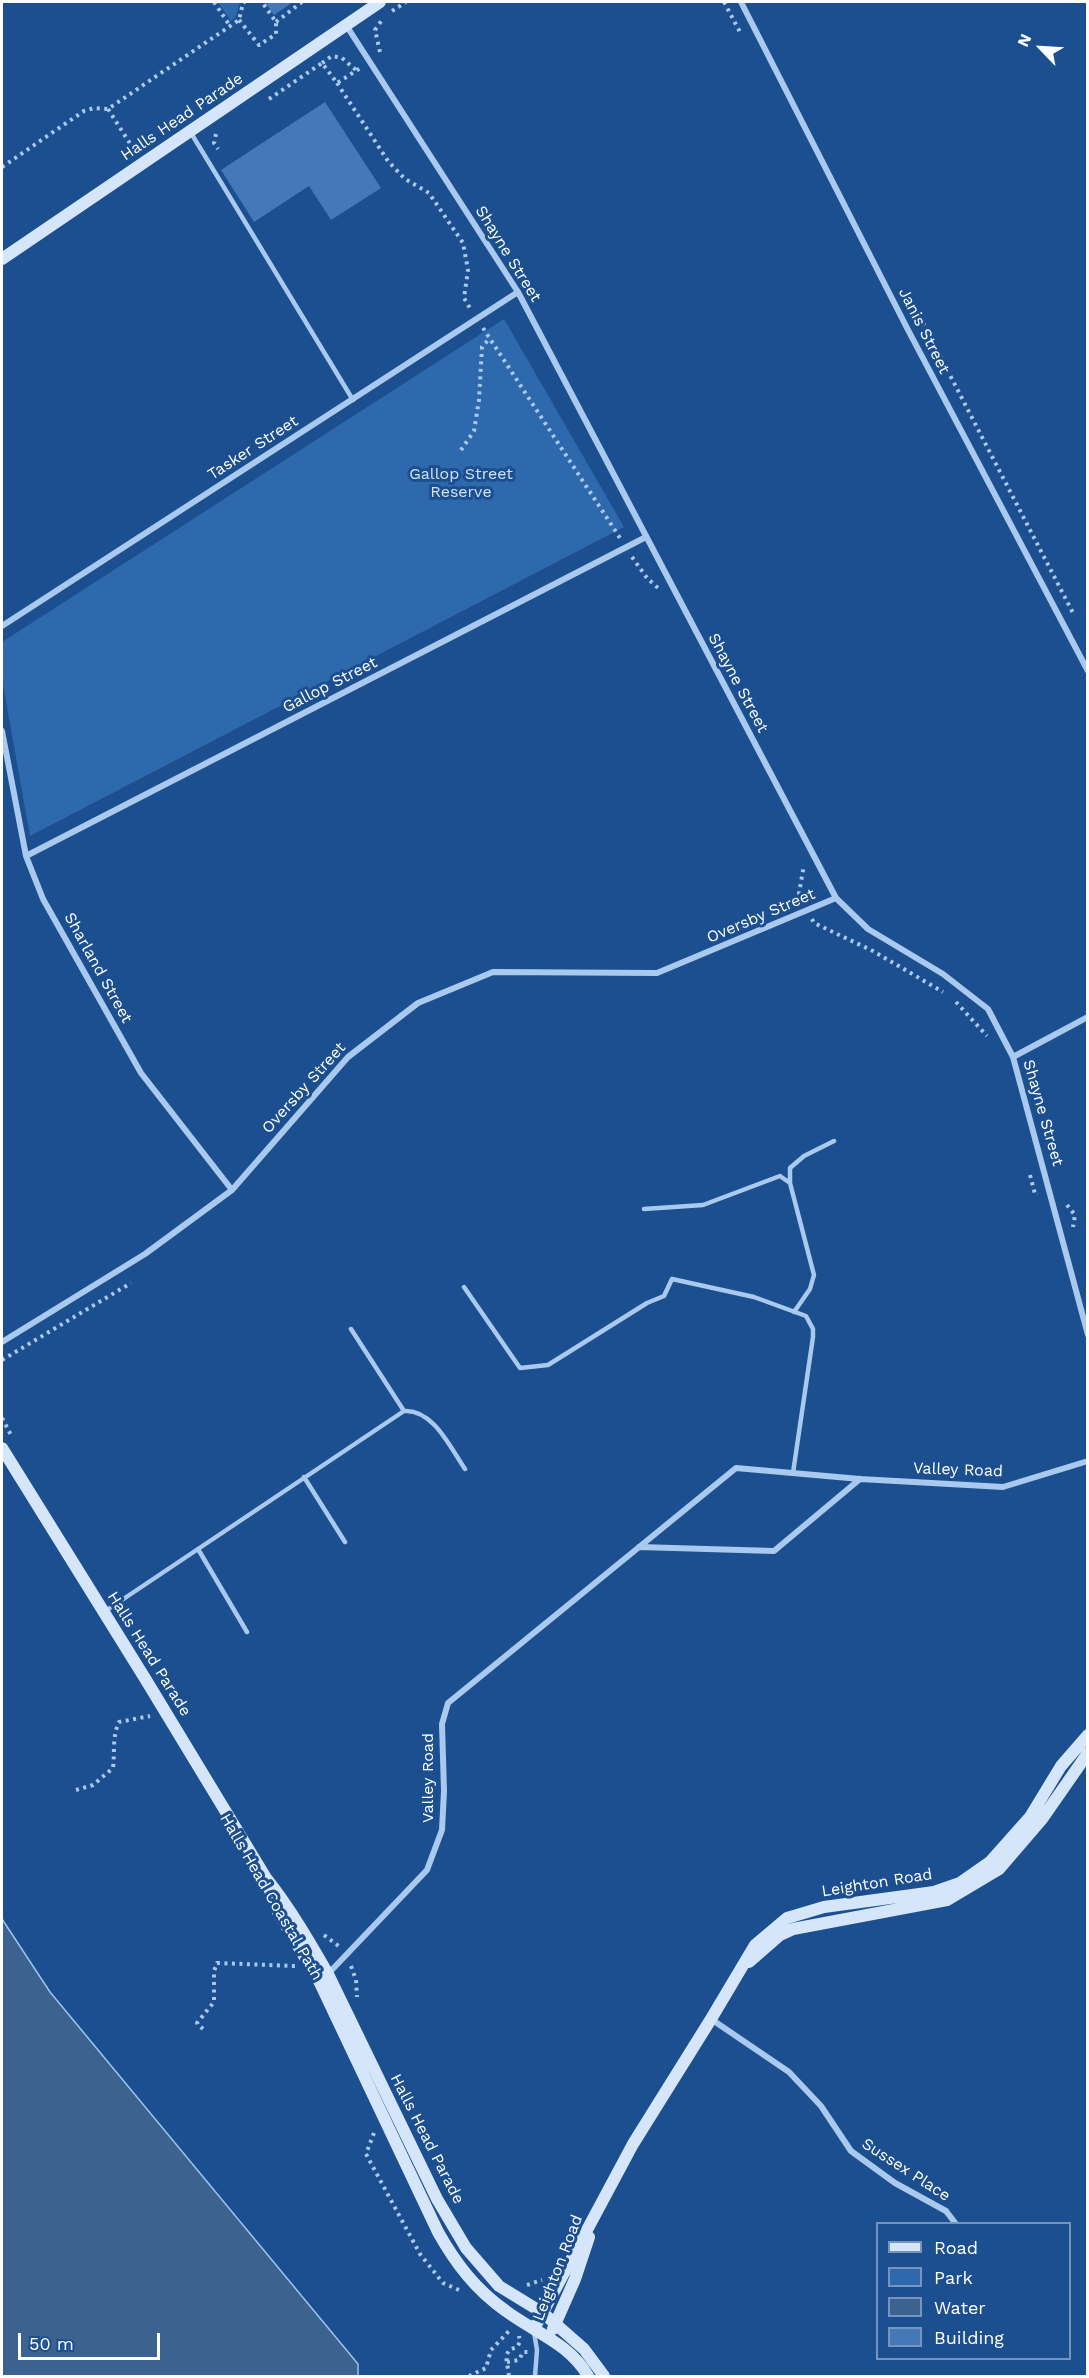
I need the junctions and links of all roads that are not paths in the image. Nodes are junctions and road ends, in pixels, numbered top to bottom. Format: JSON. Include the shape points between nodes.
{"nodes":[{"id":1,"x":380,"y":2,"type":"edge"},
{"id":2,"x":741,"y":2,"type":"edge"},
{"id":3,"x":346,"y":26,"type":"junction"},
{"id":4,"x":189,"y":131,"type":"junction"},
{"id":5,"x":2,"y":259,"type":"edge"},
{"id":6,"x":518,"y":292,"type":"junction"},
{"id":7,"x":353,"y":400,"type":"junction"},
{"id":8,"x":646,"y":537,"type":"junction"},
{"id":9,"x":2,"y":626,"type":"edge"},
{"id":10,"x":1088,"y":671,"type":"edge"},
{"id":11,"x":2,"y":731,"type":"edge"},
{"id":12,"x":26,"y":856,"type":"junction"},
{"id":13,"x":836,"y":898,"type":"junction"},
{"id":14,"x":1088,"y":1017,"type":"edge"},
{"id":15,"x":1013,"y":1057,"type":"junction"},
{"id":16,"x":834,"y":1141,"type":"dead end"},
{"id":17,"x":790,"y":1183,"type":"junction"},
{"id":18,"x":232,"y":1190,"type":"junction"},
{"id":19,"x":644,"y":1209,"type":"dead end"},
{"id":20,"x":464,"y":1287,"type":"dead end"},
{"id":21,"x":794,"y":1312,"type":"junction"},
{"id":22,"x":351,"y":1329,"type":"dead end"},
{"id":23,"x":1088,"y":1335,"type":"edge"},
{"id":24,"x":2,"y":1342,"type":"edge"},
{"id":25,"x":404,"y":1411,"type":"junction"},
{"id":26,"x":2,"y":1448,"type":"edge"},
{"id":27,"x":1088,"y":1461,"type":"edge"},
{"id":28,"x":465,"y":1469,"type":"dead end"},
{"id":29,"x":793,"y":1473,"type":"junction"},
{"id":30,"x":304,"y":1477,"type":"junction"},
{"id":31,"x":861,"y":1479,"type":"junction"},
{"id":32,"x":345,"y":1542,"type":"dead end"},
{"id":33,"x":639,"y":1547,"type":"junction"},
{"id":34,"x":198,"y":1548,"type":"junction"},
{"id":35,"x":104,"y":1612,"type":"junction"},
{"id":36,"x":247,"y":1632,"type":"dead end"},
{"id":37,"x":1088,"y":1736,"type":"edge"},
{"id":38,"x":1088,"y":1753,"type":"edge"},
{"id":39,"x":736,"y":1974,"type":"junction"},
{"id":40,"x":324,"y":1978,"type":"junction"},
{"id":41,"x":711,"y":2019,"type":"junction"},
{"id":42,"x":598,"y":2210,"type":"junction"},
{"id":43,"x":955,"y":2222,"type":"edge"},
{"id":44,"x":543,"y":2313,"type":"junction"},
{"id":45,"x":557,"y":2324,"type":"junction"},
{"id":46,"x":534,"y":2329,"type":"junction"},
{"id":47,"x":548,"y":2338,"type":"junction"},
{"id":48,"x":537,"y":2350,"type":"junction"},
{"id":49,"x":535,"y":2376,"type":"edge"},
{"id":50,"x":588,"y":2376,"type":"edge"},
{"id":51,"x":604,"y":2376,"type":"edge"}],
"edges":[{"from":1,"to":3,"type":"street","name":"Halls Head Parade"},
{"from":2,"to":10,"type":"street","name":"Janis Street"},
{"from":3,"to":4,"type":"street","name":"Halls Head Parade"},
{"from":3,"to":6,"type":"street","name":"Shayne Street"},
{"from":4,"to":5,"type":"street","name":"Halls Head Parade"},
{"from":4,"to":7,"type":"lane"},
{"from":6,"to":7,"type":"street","name":"Tasker Street"},
{"from":6,"to":8,"type":"street","name":"Shayne Street"},
{"from":7,"to":9,"type":"street","name":"Tasker Street"},
{"from":8,"to":12,"type":"street","name":"Gallop Street"},
{"from":8,"to":13,"type":"street","name":"Shayne Street"},
{"from":11,"to":12,"type":"street","name":"Sharland Street"},
{"from":12,"to":18,"type":"street","name":"Sharland Street","via":[[43,899],[141,1073]]},
{"from":13,"to":15,"type":"street","name":"Shayne Street","via":[[868,928],[943,974],[988,1010]]},
{"from":13,"to":18,"type":"street","name":"Oversby Street","via":[[657,973],[493,972],[418,1003],[348,1056]]},
{"from":14,"to":15,"type":"street"},
{"from":15,"to":23,"type":"street","name":"Shayne Street"},
{"from":16,"to":17,"type":"lane","via":[[790,1168]]},
{"from":17,"to":19,"type":"lane","via":[[780,1176],[703,1205]]},
{"from":17,"to":21,"type":"lane","via":[[814,1275],[810,1289]]},
{"from":18,"to":24,"type":"street","name":"Oversby Street","via":[[145,1254]]},
{"from":20,"to":21,"type":"lane","via":[[520,1368],[548,1365],[664,1296],[672,1279],[754,1297]]},
{"from":21,"to":29,"type":"lane","via":[[806,1316],[813,1337]]},
{"from":22,"to":25,"type":"lane"},
{"from":25,"to":28,"type":"lane","via":[[415,1410],[430,1420]]},
{"from":25,"to":30,"type":"lane"},
{"from":26,"to":35,"type":"street","name":"Halls Head Parade"},
{"from":27,"to":31,"type":"street","name":"Valley Road","via":[[1003,1487]]},
{"from":29,"to":31,"type":"street","name":"Valley Road"},
{"from":29,"to":33,"type":"street","name":"Valley Road","via":[[736,1468]]},
{"from":30,"to":32,"type":"lane"},
{"from":30,"to":34,"type":"lane"},
{"from":31,"to":33,"type":"street","via":[[774,1551]]},
{"from":33,"to":40,"type":"street","name":"Valley Road","via":[[448,1702],[442,1724],[442,1830],[427,1870]]},
{"from":34,"to":35,"type":"lane"},
{"from":34,"to":36,"type":"lane"},
{"from":35,"to":40,"type":"street","name":"Halls Head Parade","via":[[266,1878],[287,1904]]},
{"from":37,"to":39,"type":"street","name":"Leighton Road","via":[[1061,1766],[1030,1817],[975,1873],[934,1892],[824,1908],[788,1918],[754,1945]]},
{"from":38,"to":39,"type":"street","name":"Leighton Road","via":[[1042,1819],[999,1869],[947,1900],[793,1929],[780,1935]]},
{"from":39,"to":41,"type":"street","name":"Leighton Road"},
{"from":40,"to":44,"type":"street","name":"Halls Head Parade","via":[[466,2248],[500,2286]]},
{"from":40,"to":46,"type":"street","name":"Halls Head Parade","via":[[454,2261],[506,2312]]},
{"from":41,"to":42,"type":"street","name":"Leighton Road","via":[[633,2144]]},
{"from":41,"to":43,"type":"street","name":"Sussex Place","via":[[789,2072],[821,2106],[852,2151],[895,2183],[946,2211]]},
{"from":42,"to":44,"type":"street","name":"Leighton Road"},
{"from":42,"to":45,"type":"street","name":"Leighton Road"},
{"from":44,"to":45,"type":"street","name":"Halls Head Parade"},
{"from":44,"to":46,"type":"street","name":"Leighton Road"},
{"from":45,"to":47,"type":"street","name":"Leighton Road"},
{"from":45,"to":51,"type":"street","name":"Halls Head Parade","via":[[584,2349]]},
{"from":46,"to":47,"type":"street","name":"Halls Head Parade"},
{"from":46,"to":48,"type":"lane"},
{"from":47,"to":48,"type":"lane"},
{"from":47,"to":50,"type":"street","name":"Halls Head Parade","via":[[580,2363]]},
{"from":48,"to":49,"type":"lane"}]}
